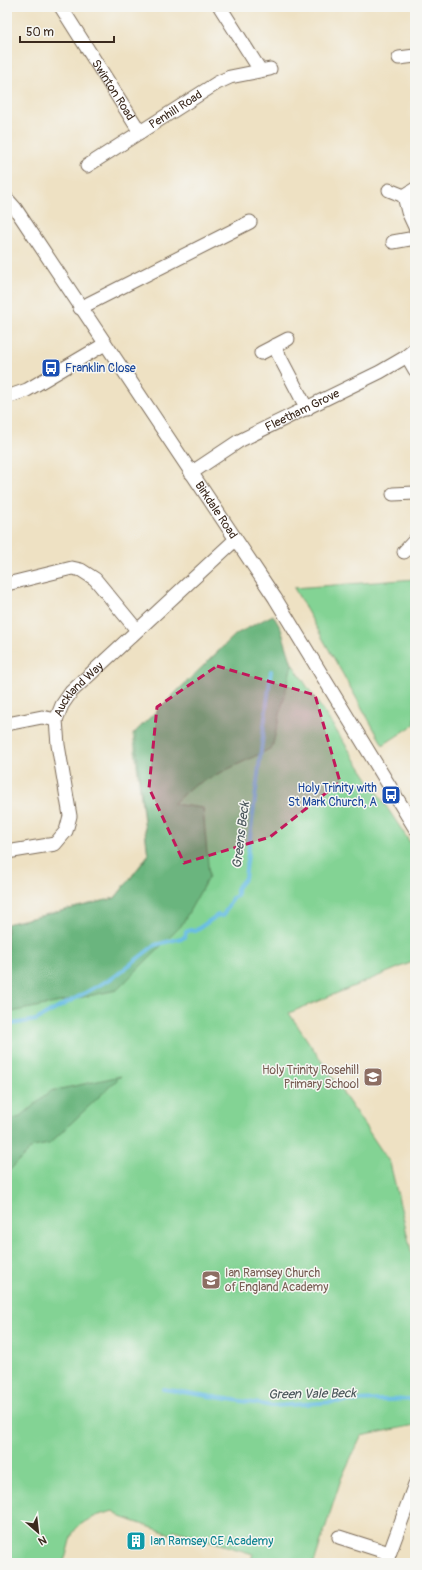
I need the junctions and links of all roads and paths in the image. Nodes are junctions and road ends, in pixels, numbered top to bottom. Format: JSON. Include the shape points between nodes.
{"nodes":[{"id":1,"x":61,"y":7,"type":"edge"},
{"id":2,"x":220,"y":7,"type":"edge"},
{"id":3,"x":415,"y":56,"type":"edge"},
{"id":4,"x":399,"y":58,"type":"dead end"},
{"id":5,"x":140,"y":132,"type":"junction"},
{"id":6,"x":87,"y":166,"type":"dead end"},
{"id":7,"x":389,"y":190,"type":"dead end"},
{"id":8,"x":410,"y":193,"type":"edge"},
{"id":9,"x":7,"y":199,"type":"edge"},
{"id":10,"x":250,"y":222,"type":"dead end"},
{"id":11,"x":415,"y":227,"type":"edge"},
{"id":12,"x":415,"y":238,"type":"edge"},
{"id":13,"x":394,"y":242,"type":"dead end"},
{"id":14,"x":80,"y":308,"type":"junction"},
{"id":15,"x":288,"y":339,"type":"dead end"},
{"id":16,"x":105,"y":344,"type":"junction"},
{"id":17,"x":274,"y":346,"type":"junction"},
{"id":18,"x":261,"y":353,"type":"dead end"},
{"id":19,"x":411,"y":353,"type":"edge"},
{"id":20,"x":415,"y":370,"type":"edge"},
{"id":21,"x":7,"y":397,"type":"edge"},
{"id":22,"x":307,"y":409,"type":"junction"},
{"id":23,"x":191,"y":473,"type":"junction"},
{"id":24,"x":415,"y":493,"type":"edge"},
{"id":25,"x":393,"y":494,"type":"dead end"},
{"id":26,"x":235,"y":540,"type":"junction"},
{"id":27,"x":415,"y":540,"type":"edge"},
{"id":28,"x":404,"y":552,"type":"dead end"},
{"id":29,"x":7,"y":584,"type":"edge"},
{"id":30,"x":137,"y":630,"type":"junction"},
{"id":31,"x":56,"y":720,"type":"junction"},
{"id":32,"x":7,"y":724,"type":"edge"},
{"id":33,"x":415,"y":828,"type":"edge"},
{"id":34,"x":7,"y":852,"type":"edge"},
{"id":35,"x":415,"y":1484,"type":"edge"},
{"id":36,"x":339,"y":1537,"type":"dead end"},
{"id":37,"x":387,"y":1558,"type":"edge"}],
"edges":[{"from":1,"to":5,"type":"street","name":"Swinton Road"},
{"from":2,"to":5,"type":"street","name":"Penhill Road","via":[[265,70],[230,77],[217,83]]},
{"from":3,"to":4,"type":"street"},
{"from":5,"to":6,"type":"street","name":"Penhill Road"},
{"from":7,"to":8,"type":"street"},
{"from":8,"to":11,"type":"street","via":[[408,212]]},
{"from":9,"to":14,"type":"street","name":"Birkdale Road"},
{"from":10,"to":14,"type":"street"},
{"from":12,"to":13,"type":"street"},
{"from":14,"to":16,"type":"street","name":"Birkdale Road"},
{"from":15,"to":17,"type":"street"},
{"from":16,"to":21,"type":"street","via":[[27,390]]},
{"from":16,"to":23,"type":"street","name":"Birkdale Road"},
{"from":17,"to":18,"type":"street"},
{"from":17,"to":22,"type":"street"},
{"from":19,"to":20,"type":"street"},
{"from":19,"to":22,"type":"street","name":"Fleetham Grove","via":[[380,372]]},
{"from":22,"to":23,"type":"street","name":"Fleetham Grove","via":[[240,441]]},
{"from":23,"to":26,"type":"street","name":"Birkdale Road"},
{"from":24,"to":25,"type":"street"},
{"from":26,"to":30,"type":"street","name":"Auckland Way"},
{"from":26,"to":33,"type":"street","name":"Birkdale Road","via":[[275,598]]},
{"from":27,"to":28,"type":"street"},
{"from":29,"to":30,"type":"street","via":[[72,568],[81,570],[95,579]]},
{"from":30,"to":31,"type":"street","name":"Auckland Way","via":[[71,692]]},
{"from":31,"to":32,"type":"street","via":[[42,717]]},
{"from":31,"to":34,"type":"street","name":"Auckland Way","via":[[70,816],[66,831],[55,844]]},
{"from":35,"to":37,"type":"street"},
{"from":36,"to":37,"type":"street"}]}
